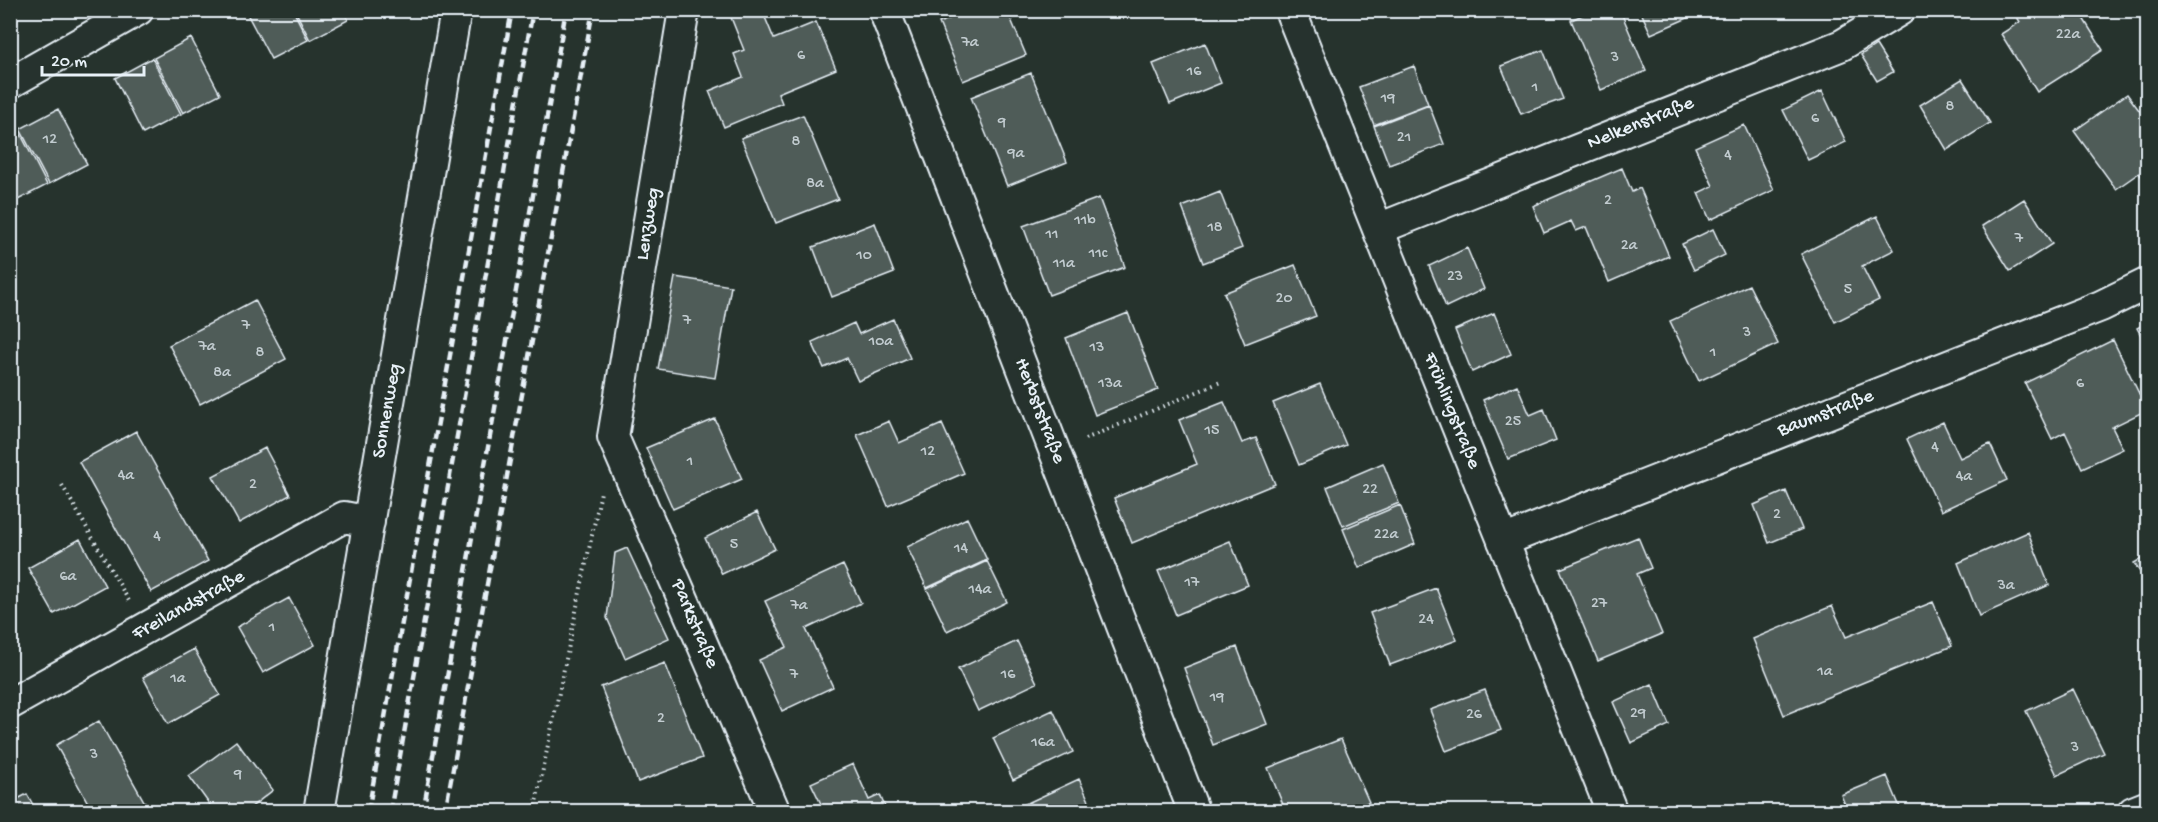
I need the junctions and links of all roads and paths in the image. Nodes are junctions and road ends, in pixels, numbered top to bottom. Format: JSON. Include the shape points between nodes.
{"nodes":[{"id":1,"x":138,"y":10,"type":"edge"},
{"id":2,"x":456,"y":10,"type":"edge"},
{"id":3,"x":684,"y":10,"type":"edge"},
{"id":4,"x":884,"y":10,"type":"edge"},
{"id":5,"x":1290,"y":10,"type":"edge"},
{"id":6,"x":1900,"y":10,"type":"edge"},
{"id":7,"x":10,"y":83,"type":"edge"},
{"id":8,"x":1378,"y":229,"type":"junction"},
{"id":9,"x":2148,"y":283,"type":"edge"},
{"id":10,"x":1223,"y":381,"type":"dead end"},
{"id":11,"x":613,"y":437,"type":"junction"},
{"id":12,"x":1055,"y":452,"type":"junction"},
{"id":13,"x":62,"y":485,"type":"dead end"},
{"id":14,"x":369,"y":522,"type":"junction"},
{"id":15,"x":1503,"y":541,"type":"junction"},
{"id":16,"x":147,"y":630,"type":"junction"},
{"id":17,"x":10,"y":704,"type":"edge"},
{"id":18,"x":2148,"y":806,"type":"edge"},
{"id":19,"x":319,"y":812,"type":"edge"},
{"id":20,"x":534,"y":812,"type":"edge"},
{"id":21,"x":775,"y":812,"type":"edge"},
{"id":22,"x":1194,"y":812,"type":"edge"},
{"id":23,"x":1612,"y":812,"type":"edge"},
{"id":24,"x":2133,"y":812,"type":"edge"}],
"edges":[{"from":1,"to":7,"type":"street"},
{"from":2,"to":14,"type":"street","name":"Sonnenweg"},
{"from":3,"to":11,"type":"street","name":"Lenzweg"},
{"from":4,"to":12,"type":"street","name":"Herbststraße"},
{"from":5,"to":8,"type":"street","name":"Frühlingstraße"},
{"from":6,"to":8,"type":"street","name":"Nelkenstraße","via":[[1842,45]]},
{"from":8,"to":15,"type":"street","name":"Frühlingstraße"},
{"from":9,"to":15,"type":"street","name":"Baumstraße","via":[[2101,306]]},
{"from":10,"to":12,"type":"path"},
{"from":11,"to":20,"type":"path"},
{"from":11,"to":21,"type":"street","name":"Parkstraße"},
{"from":12,"to":22,"type":"street","name":"Herbststraße"},
{"from":13,"to":16,"type":"path"},
{"from":14,"to":16,"type":"street","name":"Freilandstraße","via":[[344,517]]},
{"from":14,"to":19,"type":"street","name":"Sonnenweg"},
{"from":15,"to":23,"type":"street","name":"Frühlingstraße"},
{"from":16,"to":17,"type":"street","name":"Freilandstraße"},
{"from":18,"to":24,"type":"street"}]}
